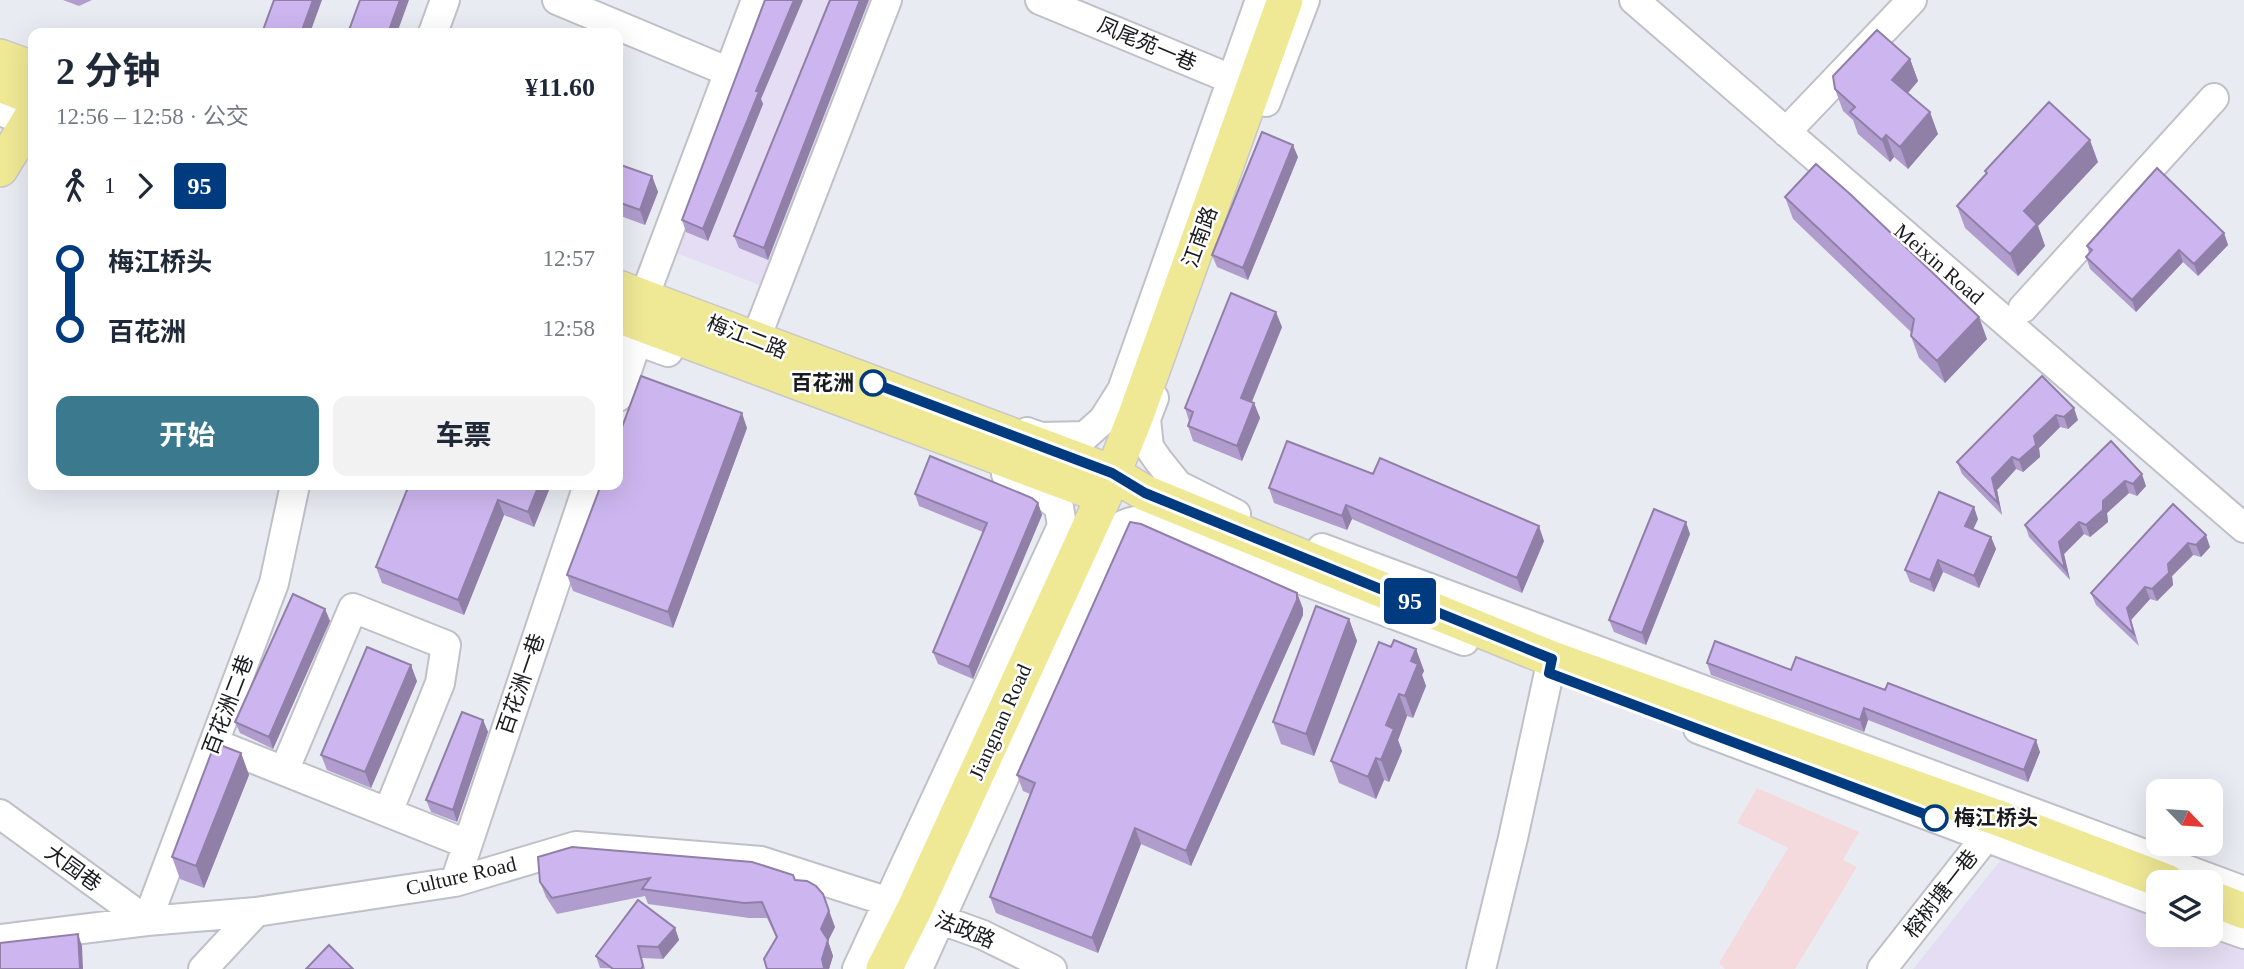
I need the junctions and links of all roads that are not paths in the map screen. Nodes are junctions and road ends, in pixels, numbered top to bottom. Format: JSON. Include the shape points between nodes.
{"nodes":[{"id":1,"x":445,"y":0,"type":"edge"},
{"id":2,"x":558,"y":0,"type":"edge"},
{"id":3,"x":756,"y":0,"type":"edge"},
{"id":4,"x":887,"y":0,"type":"edge"},
{"id":5,"x":1040,"y":0,"type":"edge"},
{"id":6,"x":1260,"y":0,"type":"edge"},
{"id":7,"x":1285,"y":0,"type":"edge"},
{"id":8,"x":1305,"y":0,"type":"edge"},
{"id":9,"x":1634,"y":0,"type":"edge"},
{"id":10,"x":1912,"y":0,"type":"edge"},
{"id":11,"x":594,"y":16,"type":"edge"},
{"id":12,"x":435,"y":28,"type":"edge"},
{"id":13,"x":623,"y":28,"type":"edge"},
{"id":14,"x":623,"y":28,"type":"edge"},
{"id":15,"x":0,"y":39,"type":"edge"},
{"id":16,"x":28,"y":50,"type":"edge"},
{"id":17,"x":0,"y":57,"type":"edge"},
{"id":18,"x":28,"y":67,"type":"edge"},
{"id":19,"x":729,"y":72,"type":"junction"},
{"id":20,"x":0,"y":84,"type":"edge"},
{"id":21,"x":1253,"y":88,"type":"junction"},
{"id":22,"x":2214,"y":98,"type":"dead end"},
{"id":23,"x":26,"y":113,"type":"edge"},
{"id":24,"x":1786,"y":131,"type":"junction"},
{"id":25,"x":0,"y":170,"type":"edge"},
{"id":26,"x":623,"y":277,"type":"edge"},
{"id":27,"x":2023,"y":308,"type":"dead end"},
{"id":28,"x":630,"y":316,"type":"edge"},
{"id":29,"x":758,"y":334,"type":"dead end"},
{"id":30,"x":623,"y":363,"type":"edge"},
{"id":31,"x":1108,"y":485,"type":"junction"},
{"id":32,"x":294,"y":490,"type":"edge"},
{"id":33,"x":586,"y":490,"type":"edge"},
{"id":34,"x":2244,"y":528,"type":"edge"},
{"id":35,"x":1550,"y":666,"type":"junction"},
{"id":36,"x":214,"y":743,"type":"junction"},
{"id":37,"x":284,"y":771,"type":"junction"},
{"id":38,"x":388,"y":813,"type":"junction"},
{"id":39,"x":0,"y":814,"type":"edge"},
{"id":40,"x":1993,"y":828,"type":"junction"},
{"id":41,"x":467,"y":844,"type":"junction"},
{"id":42,"x":2146,"y":875,"type":"edge"},
{"id":43,"x":454,"y":882,"type":"junction"},
{"id":44,"x":2244,"y":891,"type":"edge"},
{"id":45,"x":2146,"y":897,"type":"edge"},
{"id":46,"x":2223,"y":903,"type":"edge"},
{"id":47,"x":914,"y":910,"type":"junction"},
{"id":48,"x":2244,"y":911,"type":"edge"},
{"id":49,"x":256,"y":912,"type":"junction"},
{"id":50,"x":147,"y":921,"type":"junction"},
{"id":51,"x":2223,"y":927,"type":"edge"},
{"id":52,"x":2244,"y":934,"type":"edge"},
{"id":53,"x":0,"y":939,"type":"edge"},
{"id":54,"x":203,"y":969,"type":"edge"},
{"id":55,"x":857,"y":969,"type":"edge"},
{"id":56,"x":884,"y":969,"type":"edge"},
{"id":57,"x":918,"y":969,"type":"edge"},
{"id":58,"x":1052,"y":969,"type":"edge"},
{"id":59,"x":1481,"y":969,"type":"edge"},
{"id":60,"x":1882,"y":969,"type":"edge"}],
"edges":[{"from":1,"to":12,"type":"street"},
{"from":2,"to":11,"type":"street"},
{"from":3,"to":19,"type":"street"},
{"from":4,"to":29,"type":"street"},
{"from":5,"to":21,"type":"street","name":"凤尾苑一巷"},
{"from":6,"to":26,"type":"street","via":[[1122,390],[1103,420],[1085,436],[1041,437]]},
{"from":7,"to":21,"type":"main road","name":"江南路"},
{"from":8,"to":44,"type":"street","via":[[1146,419],[1149,447],[1178,485],[1250,521]]},
{"from":9,"to":24,"type":"street","name":"Meixin Road"},
{"from":10,"to":24,"type":"street"},
{"from":11,"to":13,"type":"street"},
{"from":14,"to":19,"type":"street"},
{"from":15,"to":16,"type":"street"},
{"from":17,"to":18,"type":"main road"},
{"from":19,"to":28,"type":"street"},
{"from":20,"to":23,"type":"main road"},
{"from":21,"to":31,"type":"main road","name":"江南路"},
{"from":22,"to":27,"type":"street"},
{"from":23,"to":25,"type":"main road"},
{"from":24,"to":34,"type":"street","name":"Meixin Road"},
{"from":28,"to":30,"type":"street"},
{"from":28,"to":31,"type":"main road","name":"梅江二路"},
{"from":28,"to":47,"type":"street","via":[[1029,482],[1059,507],[1062,526]]},
{"from":31,"to":35,"type":"main road","name":"梅江二路","via":[[1145,493]]},
{"from":31,"to":47,"type":"main road","name":"Jiangnan Road"},
{"from":32,"to":36,"type":"street","name":"百花洲二巷","via":[[274,583]]},
{"from":33,"to":41,"type":"street","name":"百花洲一巷"},
{"from":35,"to":40,"type":"main road","name":"梅江二路"},
{"from":35,"to":47,"type":"street","via":[[1145,521],[1123,524],[1116,529]]},
{"from":35,"to":59,"type":"street"},
{"from":36,"to":37,"type":"street"},
{"from":36,"to":50,"type":"street","name":"百花洲二巷"},
{"from":37,"to":38,"type":"street"},
{"from":37,"to":38,"type":"street","via":[[353,608],[446,645],[440,683]]},
{"from":38,"to":41,"type":"street"},
{"from":39,"to":50,"type":"street","name":"大园巷"},
{"from":40,"to":42,"type":"main road","name":"梅江二路"},
{"from":40,"to":45,"type":"street"},
{"from":40,"to":60,"type":"street","name":"榕树塘一巷"},
{"from":41,"to":43,"type":"street","name":"百花洲一巷"},
{"from":43,"to":47,"type":"street","name":"Culture Road","via":[[576,846],[761,861]]},
{"from":43,"to":49,"type":"street","name":"Culture Road"},
{"from":46,"to":48,"type":"main road"},
{"from":47,"to":55,"type":"street"},
{"from":47,"to":56,"type":"main road","name":"Jiangnan Road"},
{"from":47,"to":57,"type":"street"},
{"from":47,"to":58,"type":"street","name":"法政路","via":[[983,935]]},
{"from":49,"to":50,"type":"street","name":"Culture Road"},
{"from":49,"to":54,"type":"street"},
{"from":50,"to":53,"type":"street","name":"Culture Road"},
{"from":51,"to":52,"type":"street"}]}
